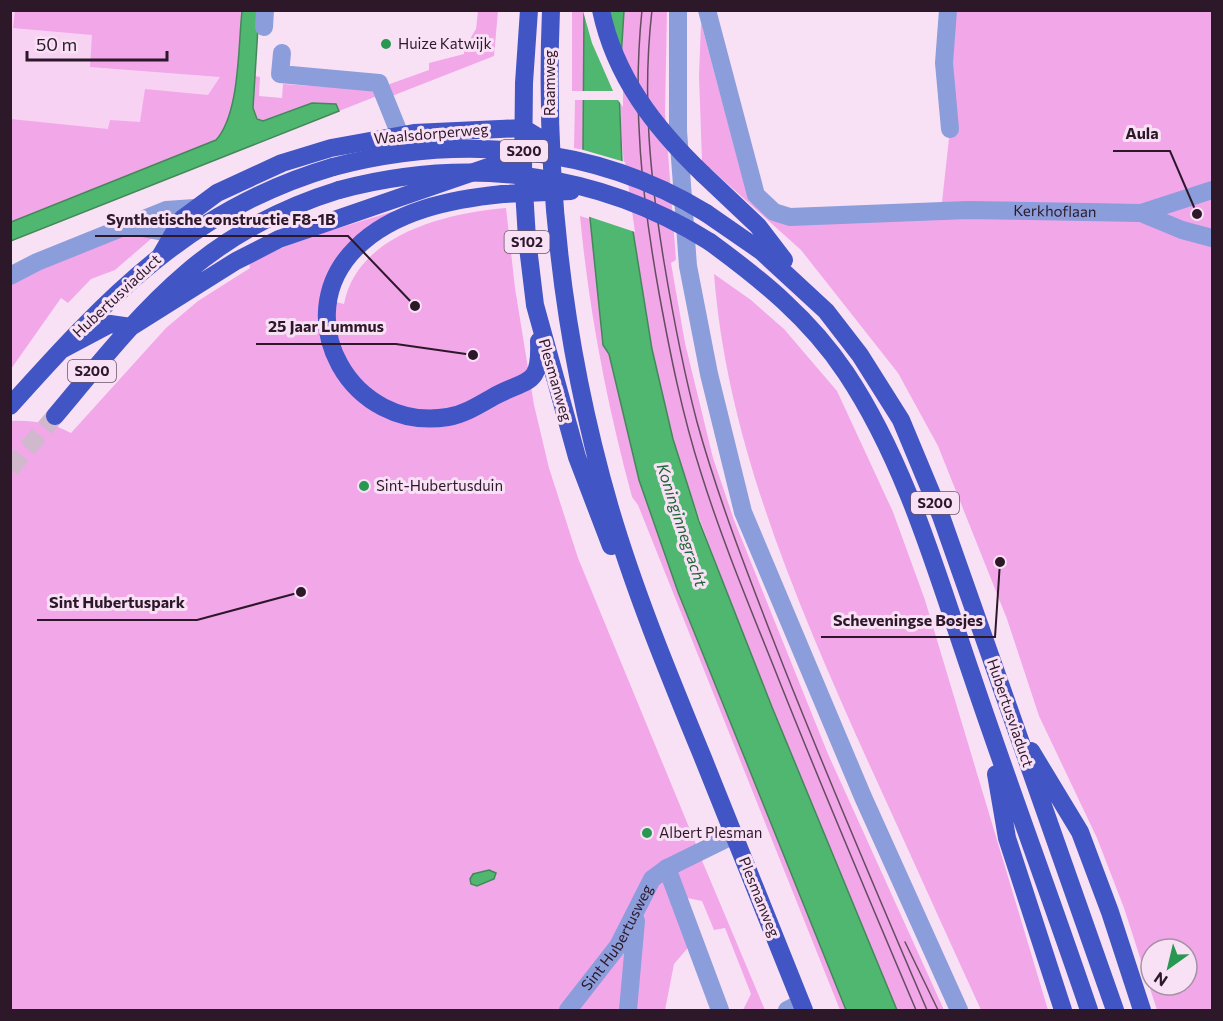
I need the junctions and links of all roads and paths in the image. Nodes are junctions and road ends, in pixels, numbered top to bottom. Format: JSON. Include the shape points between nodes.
{"nodes":[{"id":1,"x":530,"y":10,"type":"edge"},
{"id":2,"x":551,"y":10,"type":"edge"},
{"id":3,"x":601,"y":10,"type":"edge"},
{"id":4,"x":678,"y":10,"type":"edge"},
{"id":5,"x":707,"y":10,"type":"edge"},
{"id":6,"x":948,"y":10,"type":"edge"},
{"id":7,"x":282,"y":53,"type":"dead end"},
{"id":8,"x":523,"y":128,"type":"junction"},
{"id":9,"x":950,"y":129,"type":"dead end"},
{"id":10,"x":431,"y":132,"type":"junction"},
{"id":11,"x":400,"y":135,"type":"junction"},
{"id":12,"x":551,"y":145,"type":"junction"},
{"id":13,"x":523,"y":156,"type":"junction"},
{"id":14,"x":445,"y":182,"type":"junction"},
{"id":15,"x":597,"y":190,"type":"junction"},
{"id":16,"x":1212,"y":190,"type":"edge"},
{"id":17,"x":195,"y":208,"type":"junction"},
{"id":18,"x":1141,"y":213,"type":"junction"},
{"id":19,"x":126,"y":225,"type":"junction"},
{"id":20,"x":179,"y":235,"type":"junction"},
{"id":21,"x":1212,"y":238,"type":"edge"},
{"id":22,"x":10,"y":276,"type":"edge"},
{"id":23,"x":819,"y":304,"type":"junction"},
{"id":24,"x":130,"y":327,"type":"junction"},
{"id":25,"x":539,"y":328,"type":"junction"},
{"id":26,"x":61,"y":350,"type":"junction"},
{"id":27,"x":576,"y":369,"type":"joint"},
{"id":28,"x":10,"y":406,"type":"edge"},
{"id":29,"x":55,"y":416,"type":"tunnel mouth"},
{"id":30,"x":646,"y":618,"type":"junction"},
{"id":31,"x":1014,"y":721,"type":"junction"},
{"id":32,"x":987,"y":722,"type":"junction"},
{"id":33,"x":734,"y":835,"type":"junction"},
{"id":34,"x":667,"y":868,"type":"junction"},
{"id":35,"x":636,"y":914,"type":"junction"},
{"id":36,"x":798,"y":1008,"type":"edge"},
{"id":37,"x":568,"y":1011,"type":"edge"},
{"id":38,"x":628,"y":1011,"type":"edge"},
{"id":39,"x":720,"y":1011,"type":"edge"},
{"id":40,"x":959,"y":1011,"type":"edge"},
{"id":41,"x":1063,"y":1011,"type":"edge"},
{"id":42,"x":1089,"y":1011,"type":"edge"},
{"id":43,"x":1115,"y":1011,"type":"edge"},
{"id":44,"x":1142,"y":1011,"type":"edge"}],
"edges":[{"from":1,"to":8,"type":"main road","name":"Raamweg","number":"S102"},
{"from":2,"to":12,"type":"main road","name":"Raamweg","number":"S102"},
{"from":3,"to":23,"type":"main road","bridge":true,"via":[[612,49],[637,98],[664,135],[758,226]]},
{"from":4,"to":40,"type":"street","via":[[680,162],[691,286],[742,512]]},
{"from":5,"to":18,"type":"street","name":"Kerkhoflaan","via":[[756,195],[774,212],[790,218],[968,210]]},
{"from":6,"to":9,"type":"street","via":[[944,63]]},
{"from":7,"to":11,"type":"street","via":[[280,74],[379,83]]},
{"from":8,"to":10,"type":"main road","name":"Waalsdorperweg"},
{"from":8,"to":12,"type":"main road"},
{"from":8,"to":13,"type":"main road","name":"Plesmanweg","number":"S102"},
{"from":10,"to":11,"type":"main road","name":"Waalsdorperweg"},
{"from":10,"to":14,"type":"main road"},
{"from":11,"to":17,"type":"main road","name":"Waalsdorperweg","via":[[344,144],[291,160],[249,177]]},
{"from":12,"to":13,"type":"main road"},
{"from":12,"to":27,"type":"main road","name":"Raamweg","number":"S102","via":[[560,258]]},
{"from":13,"to":14,"type":"main road"},
{"from":13,"to":25,"type":"main road","name":"Plesmanweg","number":"S102","via":[[526,239]]},
{"from":14,"to":24,"type":"main road","via":[[266,245]]},
{"from":15,"to":24,"type":"main road","name":"Hubertusviaduct","number":"S200","bridge":true,"via":[[530,176],[463,171],[406,176],[339,190],[287,208],[229,239],[169,286]]},
{"from":15,"to":25,"type":"main road","bridge":true,"via":[[503,194],[445,203],[396,221],[356,248],[333,285],[329,304],[329,332],[335,356],[348,380],[385,409],[415,417],[449,417],[533,377],[538,369]]},
{"from":15,"to":32,"type":"main road","name":"Hubertusviaduct","number":"S200","bridge":true,"via":[[669,218],[710,242],[770,288],[810,327],[845,372],[895,464]]},
{"from":16,"to":18,"type":"street"},
{"from":17,"to":19,"type":"street","name":"Waalsdorperweg","via":[[166,210]]},
{"from":17,"to":20,"type":"main road","via":[[182,219]]},
{"from":18,"to":21,"type":"street"},
{"from":19,"to":20,"type":"street"},
{"from":19,"to":22,"type":"street","name":"Waalsdorperweg"},
{"from":20,"to":23,"type":"main road","name":"Hubertusviaduct","number":"S200","bridge":true,"via":[[260,194],[333,167],[392,153],[438,148],[534,152],[617,172],[706,213],[761,251]]},
{"from":20,"to":26,"type":"main road","name":"Hubertusviaduct","number":"S200"},
{"from":23,"to":31,"type":"main road","name":"Hubertusviaduct","number":"S200","via":[[860,355],[901,420],[941,516]]},
{"from":24,"to":26,"type":"main road","number":"S200","via":[[110,324]]},
{"from":24,"to":29,"type":"main road","name":"Hubertusviaduct","number":"S200"},
{"from":25,"to":30,"type":"main road","name":"Plesmanweg","via":[[588,489],[618,565]]},
{"from":26,"to":28,"type":"main road","name":"Hubertusviaduct","number":"S200"},
{"from":27,"to":30,"type":"main road","name":"Plesmanweg","via":[[608,499]]},
{"from":30,"to":33,"type":"main road","name":"Plesmanweg"},
{"from":31,"to":43,"type":"main road","name":"Hubertusviaduct","number":"S200"},
{"from":31,"to":44,"type":"main road","via":[[1080,832]]},
{"from":32,"to":41,"type":"main road","via":[[1007,838]]},
{"from":32,"to":42,"type":"main road","name":"Hubertusviaduct","number":"S200"},
{"from":33,"to":34,"type":"street","name":"Sint Hubertusweg"},
{"from":33,"to":36,"type":"main road","name":"Plesmanweg"},
{"from":34,"to":35,"type":"street","name":"Sint Hubertusweg","via":[[652,879]]},
{"from":34,"to":39,"type":"street"},
{"from":35,"to":37,"type":"street","name":"Sint Hubertusweg","via":[[618,946]]},
{"from":35,"to":38,"type":"street"}]}
